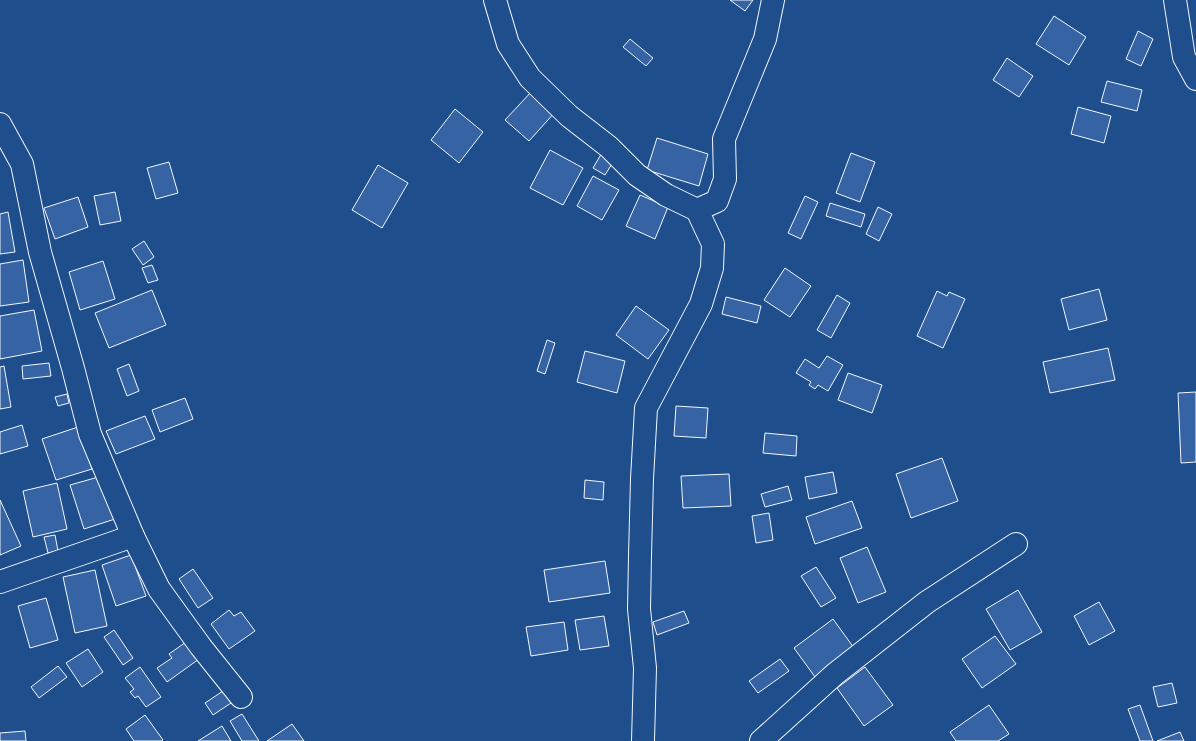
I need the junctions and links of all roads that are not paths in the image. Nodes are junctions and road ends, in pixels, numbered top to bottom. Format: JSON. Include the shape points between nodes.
{"nodes":[{"id":1,"x":495,"y":0,"type":"edge"},
{"id":2,"x":773,"y":0,"type":"edge"},
{"id":3,"x":1175,"y":0,"type":"edge"},
{"id":4,"x":1196,"y":79,"type":"edge"},
{"id":5,"x":0,"y":124,"type":"edge"},
{"id":6,"x":697,"y":210,"type":"junction"},
{"id":7,"x":133,"y":536,"type":"junction"},
{"id":8,"x":1016,"y":544,"type":"dead end"},
{"id":9,"x":0,"y":582,"type":"edge"},
{"id":10,"x":241,"y":697,"type":"dead end"},
{"id":11,"x":643,"y":741,"type":"edge"},
{"id":12,"x":761,"y":741,"type":"edge"}],
"edges":[{"from":1,"to":6,"type":"street","via":[[508,44],[530,78],[637,175],[666,195]]},
{"from":2,"to":6,"type":"street","via":[[765,39],[724,139],[725,179],[717,201]]},
{"from":3,"to":4,"type":"street","via":[[1184,57]]},
{"from":5,"to":7,"type":"street","via":[[22,164],[40,252],[90,434]]},
{"from":6,"to":11,"type":"street","via":[[713,244],[712,268],[701,304],[646,408],[639,609],[645,668]]},
{"from":7,"to":9,"type":"street"},
{"from":7,"to":10,"type":"street","via":[[160,589]]},
{"from":8,"to":12,"type":"street","via":[[927,602],[835,674]]}]}
